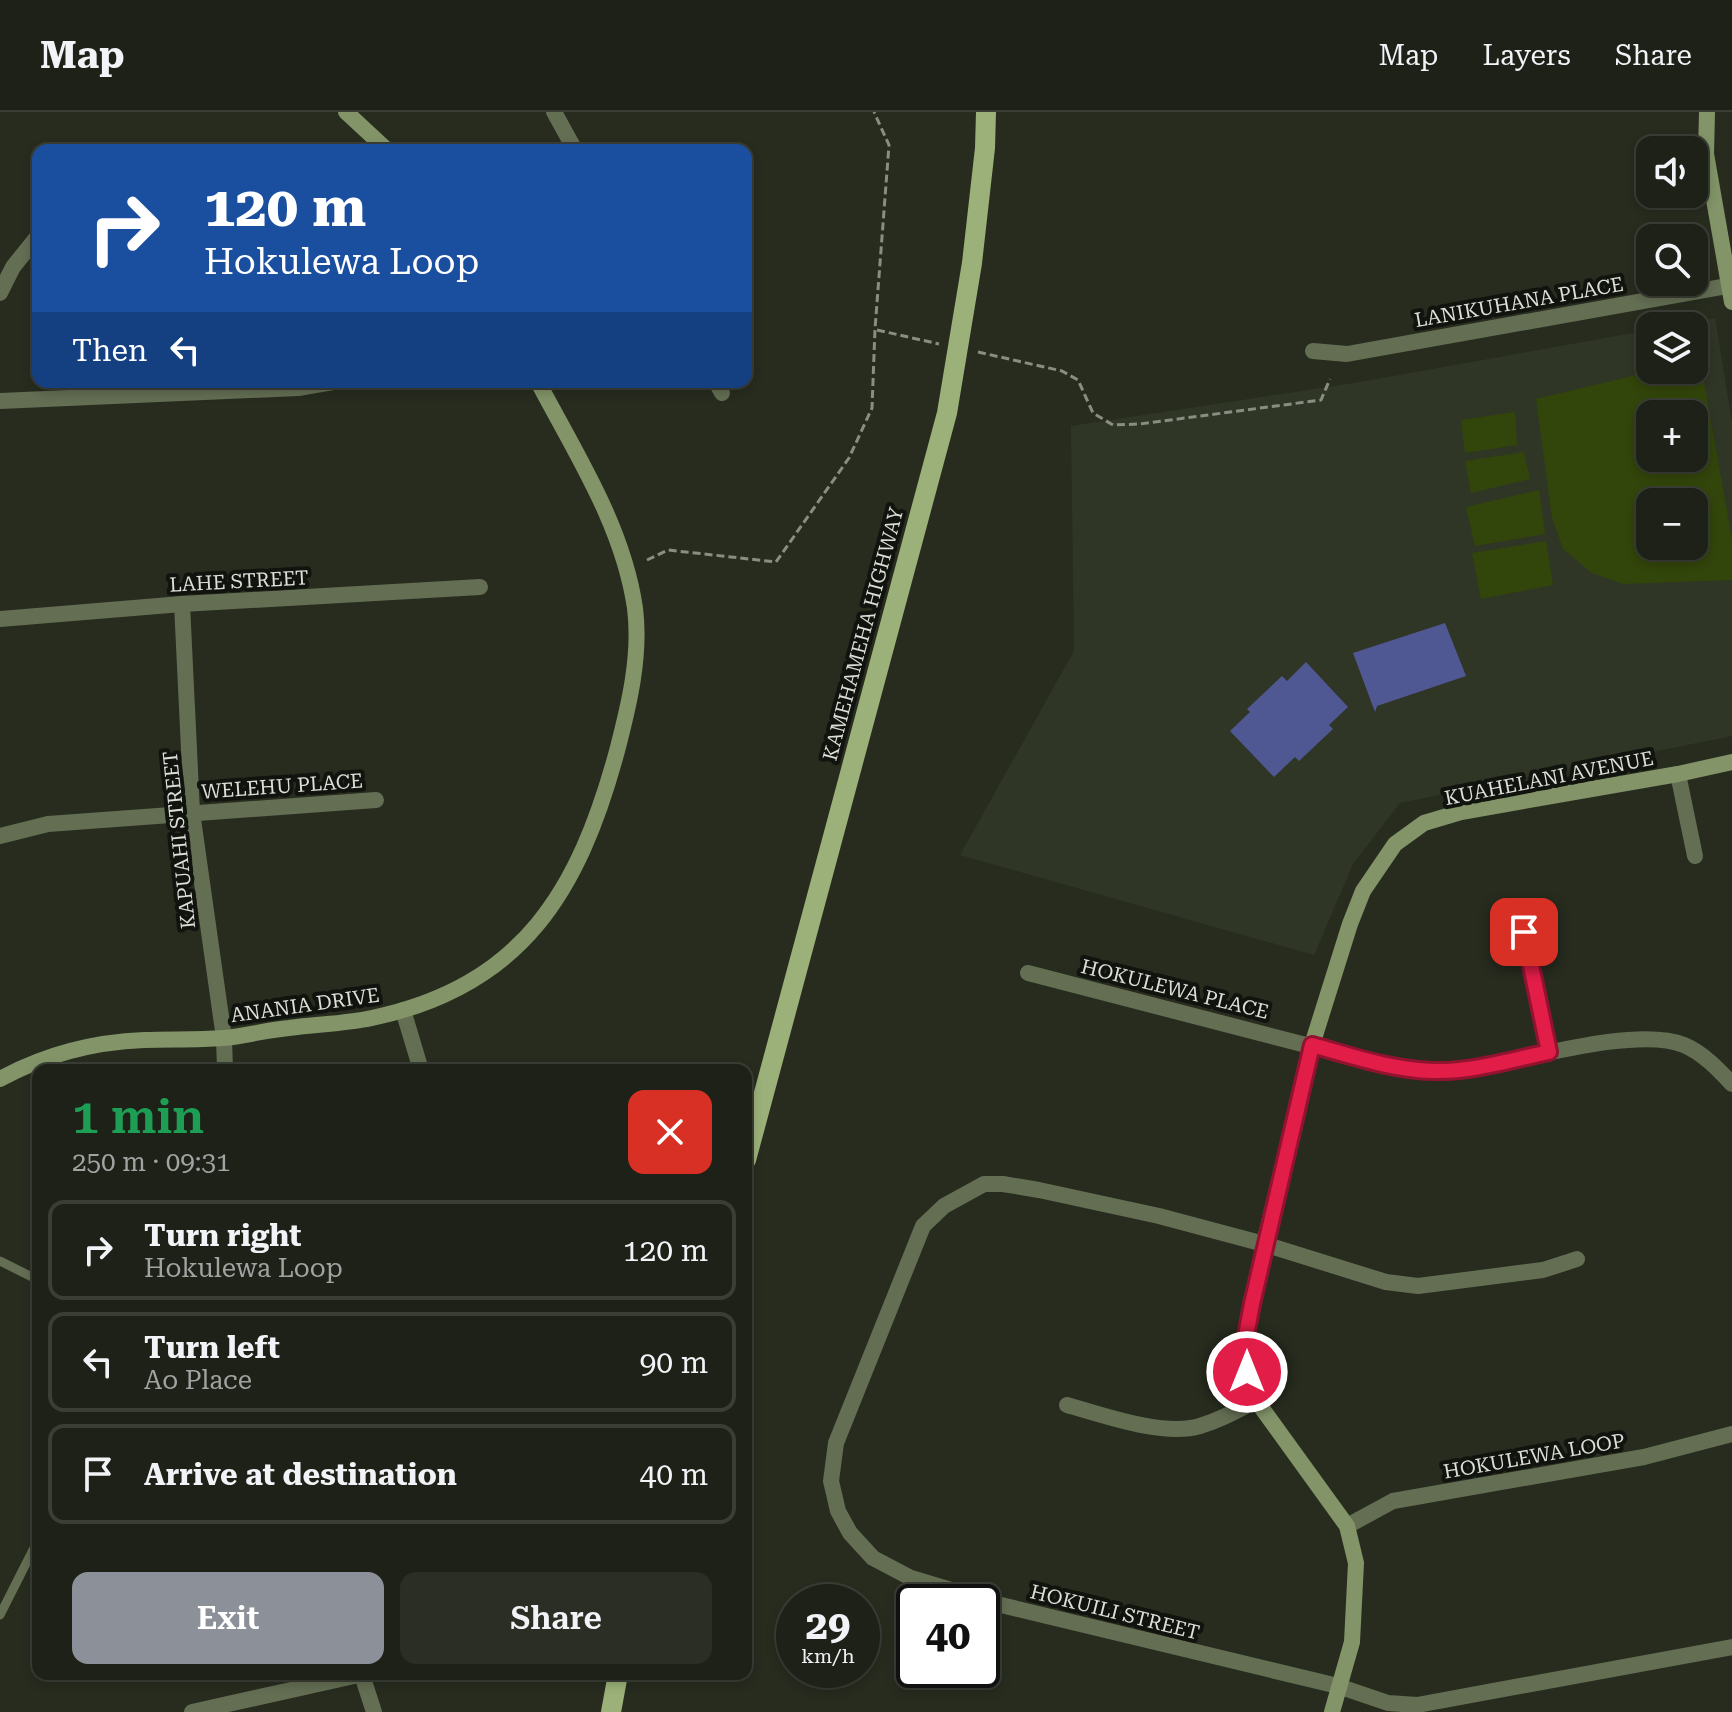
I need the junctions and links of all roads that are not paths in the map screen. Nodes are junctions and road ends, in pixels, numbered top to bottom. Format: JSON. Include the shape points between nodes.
{"nodes":[{"id":1,"x":346,"y":112,"type":"edge"},
{"id":2,"x":554,"y":112,"type":"edge"},
{"id":3,"x":986,"y":112,"type":"edge"},
{"id":4,"x":1707,"y":112,"type":"edge"},
{"id":5,"x":381,"y":144,"type":"edge"},
{"id":6,"x":572,"y":144,"type":"edge"},
{"id":7,"x":32,"y":243,"type":"edge"},
{"id":8,"x":1731,"y":291,"type":"edge"},
{"id":9,"x":0,"y":293,"type":"edge"},
{"id":10,"x":1313,"y":351,"type":"dead end"},
{"id":11,"x":298,"y":388,"type":"edge"},
{"id":12,"x":541,"y":388,"type":"edge"},
{"id":13,"x":0,"y":401,"type":"edge"},
{"id":14,"x":480,"y":587,"type":"dead end"},
{"id":15,"x":182,"y":604,"type":"junction"},
{"id":16,"x":0,"y":619,"type":"edge"},
{"id":17,"x":1732,"y":762,"type":"edge"},
{"id":18,"x":1678,"y":774,"type":"junction"},
{"id":19,"x":376,"y":800,"type":"dead end"},
{"id":20,"x":192,"y":812,"type":"junction"},
{"id":21,"x":0,"y":836,"type":"edge"},
{"id":22,"x":1695,"y":856,"type":"dead end"},
{"id":23,"x":1524,"y":932,"type":"dead end"},
{"id":24,"x":1028,"y":973,"type":"dead end"},
{"id":25,"x":403,"y":1010,"type":"junction"},
{"id":26,"x":224,"y":1038,"type":"junction"},
{"id":27,"x":1312,"y":1045,"type":"junction"},
{"id":28,"x":1549,"y":1052,"type":"junction"},
{"id":29,"x":225,"y":1064,"type":"edge"},
{"id":30,"x":419,"y":1064,"type":"edge"},
{"id":31,"x":0,"y":1079,"type":"edge"},
{"id":32,"x":1732,"y":1084,"type":"edge"},
{"id":33,"x":752,"y":1138,"type":"edge"},
{"id":34,"x":1264,"y":1244,"type":"junction"},
{"id":35,"x":1577,"y":1259,"type":"dead end"},
{"id":36,"x":0,"y":1261,"type":"edge"},
{"id":37,"x":32,"y":1277,"type":"edge"},
{"id":38,"x":1256,"y":1400,"type":"junction"},
{"id":39,"x":1067,"y":1405,"type":"dead end"},
{"id":40,"x":1732,"y":1434,"type":"edge"},
{"id":41,"x":1347,"y":1526,"type":"junction"},
{"id":42,"x":32,"y":1552,"type":"edge"},
{"id":43,"x":0,"y":1615,"type":"edge"},
{"id":44,"x":1732,"y":1647,"type":"edge"},
{"id":45,"x":340,"y":1680,"type":"edge"},
{"id":46,"x":364,"y":1680,"type":"edge"},
{"id":47,"x":617,"y":1680,"type":"edge"},
{"id":48,"x":1338,"y":1686,"type":"junction"},
{"id":49,"x":192,"y":1712,"type":"edge"},
{"id":50,"x":374,"y":1712,"type":"edge"},
{"id":51,"x":611,"y":1712,"type":"edge"},
{"id":52,"x":1332,"y":1712,"type":"edge"}],
"edges":[{"from":1,"to":5,"type":"street"},
{"from":2,"to":6,"type":"street"},
{"from":3,"to":33,"type":"main road","name":"KAMEHAMEHA HIGHWAY","via":[[972,263],[947,413]]},
{"from":4,"to":8,"type":"street","via":[[1706,154]]},
{"from":7,"to":9,"type":"street"},
{"from":8,"to":10,"type":"street","name":"LANIKUHANA PLACE","via":[[1347,354]]},
{"from":11,"to":13,"type":"street"},
{"from":12,"to":25,"type":"street","name":"ANANIA DRIVE","via":[[610,519],[628,573],[636,656],[626,715],[581,858],[531,934],[462,988]]},
{"from":14,"to":15,"type":"street","name":"LAHE STREET"},
{"from":15,"to":16,"type":"street","name":"LAHE STREET"},
{"from":15,"to":20,"type":"street","name":"KAPUAHI STREET"},
{"from":17,"to":18,"type":"street","name":"KUAHELANI AVENUE"},
{"from":18,"to":22,"type":"street"},
{"from":18,"to":27,"type":"street","name":"KUAHELANI AVENUE","via":[[1461,812],[1424,823],[1395,844],[1363,891]]},
{"from":19,"to":20,"type":"street","name":"WELEHU PLACE"},
{"from":20,"to":21,"type":"street","name":"WELEHU PLACE","via":[[48,824]]},
{"from":20,"to":26,"type":"street","name":"KAPUAHI STREET"},
{"from":23,"to":28,"type":"street"},
{"from":24,"to":27,"type":"street","name":"HOKULEWA PLACE"},
{"from":25,"to":26,"type":"street","name":"ANANIA DRIVE"},
{"from":25,"to":30,"type":"street"},
{"from":26,"to":29,"type":"street","name":"KAPUAHI STREET"},
{"from":26,"to":31,"type":"street","name":"ANANIA DRIVE","via":[[102,1044],[28,1064]]},
{"from":27,"to":28,"type":"street","via":[[1391,1067],[1434,1071]]},
{"from":27,"to":34,"type":"street","name":"KUAHELANI AVENUE"},
{"from":28,"to":32,"type":"street","via":[[1660,1040],[1685,1046]]},
{"from":34,"to":35,"type":"street","name":"HOKUILI STREET","via":[[1386,1282],[1418,1286],[1543,1270]]},
{"from":34,"to":38,"type":"street","name":"KUAHELANI AVENUE","via":[[1244,1346]]},
{"from":34,"to":48,"type":"street","name":"HOKUILI STREET","via":[[1054,1193],[984,1184],[944,1206],[923,1226],[836,1443],[831,1481],[850,1533],[873,1558],[911,1578],[1001,1605]]},
{"from":36,"to":37,"type":"lane"},
{"from":38,"to":39,"type":"street","via":[[1199,1426],[1176,1429]]},
{"from":38,"to":41,"type":"street","name":"KUAHELANI AVENUE"},
{"from":40,"to":41,"type":"street","name":"HOKULEWA LOOP","via":[[1644,1457],[1393,1501]]},
{"from":41,"to":48,"type":"street","name":"KUAHELANI AVENUE","via":[[1356,1563],[1355,1602],[1352,1642]]},
{"from":42,"to":43,"type":"lane"},
{"from":44,"to":48,"type":"street","name":"HOKUILI STREET","via":[[1417,1705],[1388,1703]]},
{"from":45,"to":49,"type":"street"},
{"from":46,"to":50,"type":"street"},
{"from":47,"to":51,"type":"main road"},
{"from":48,"to":52,"type":"street","name":"KUAHELANI AVENUE"}]}
